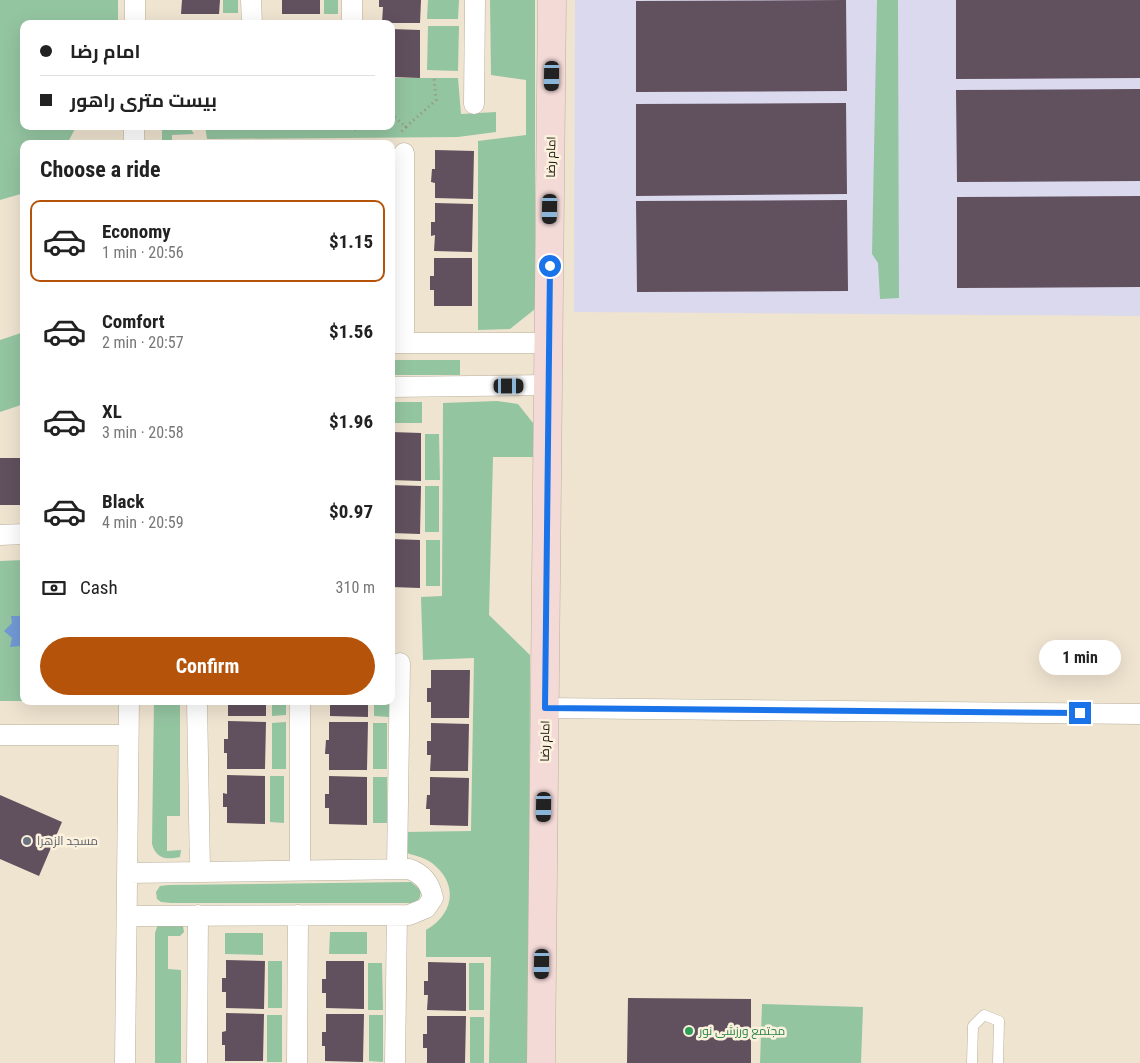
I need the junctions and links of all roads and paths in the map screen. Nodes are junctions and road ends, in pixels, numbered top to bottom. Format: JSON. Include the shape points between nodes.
{"nodes":[{"id":1,"x":135,"y":0,"type":"edge"},
{"id":2,"x":251,"y":0,"type":"edge"},
{"id":3,"x":352,"y":0,"type":"edge"},
{"id":4,"x":475,"y":0,"type":"edge"},
{"id":5,"x":552,"y":0,"type":"edge"},
{"id":6,"x":135,"y":20,"type":"edge"},
{"id":7,"x":252,"y":20,"type":"edge"},
{"id":8,"x":352,"y":20,"type":"edge"},
{"id":9,"x":434,"y":78,"type":"dead end"},
{"id":10,"x":474,"y":104,"type":"dead end"},
{"id":11,"x":395,"y":117,"type":"edge"},
{"id":12,"x":406,"y":127,"type":"junction"},
{"id":13,"x":399,"y":145,"type":"joint"},
{"id":14,"x":398,"y":343,"type":"edge"},
{"id":15,"x":549,"y":343,"type":"junction"},
{"id":16,"x":548,"y":385,"type":"junction"},
{"id":17,"x":395,"y":387,"type":"edge"},
{"id":18,"x":20,"y":534,"type":"edge"},
{"id":19,"x":0,"y":535,"type":"edge"},
{"id":20,"x":400,"y":663,"type":"dead end"},
{"id":21,"x":129,"y":705,"type":"edge"},
{"id":22,"x":197,"y":705,"type":"edge"},
{"id":23,"x":300,"y":705,"type":"edge"},
{"id":24,"x":545,"y":708,"type":"junction"},
{"id":25,"x":1140,"y":714,"type":"edge"},
{"id":26,"x":0,"y":735,"type":"edge"},
{"id":27,"x":128,"y":735,"type":"junction"},
{"id":28,"x":397,"y":869,"type":"junction"},
{"id":29,"x":300,"y":870,"type":"junction"},
{"id":30,"x":127,"y":872,"type":"junction"},
{"id":31,"x":200,"y":872,"type":"junction"},
{"id":32,"x":298,"y":915,"type":"junction"},
{"id":33,"x":397,"y":915,"type":"junction"},
{"id":34,"x":127,"y":916,"type":"junction"},
{"id":35,"x":198,"y":916,"type":"junction"},
{"id":36,"x":125,"y":1063,"type":"edge"},
{"id":37,"x":198,"y":1063,"type":"edge"},
{"id":38,"x":297,"y":1063,"type":"edge"},
{"id":39,"x":395,"y":1063,"type":"edge"},
{"id":40,"x":541,"y":1063,"type":"edge"},
{"id":41,"x":972,"y":1063,"type":"edge"},
{"id":42,"x":998,"y":1063,"type":"edge"}],
"edges":[{"from":1,"to":6,"type":"street"},
{"from":2,"to":7,"type":"street"},
{"from":3,"to":8,"type":"street"},
{"from":4,"to":10,"type":"street"},
{"from":5,"to":15,"type":"main road","name":"امام رضا"},
{"from":9,"to":12,"type":"path","via":[[436,100]]},
{"from":11,"to":12,"type":"path"},
{"from":12,"to":13,"type":"path"},
{"from":13,"to":14,"type":"street"},
{"from":14,"to":15,"type":"street"},
{"from":15,"to":16,"type":"main road","name":"امام رضا"},
{"from":16,"to":17,"type":"street"},
{"from":16,"to":24,"type":"main road","name":"امام رضا"},
{"from":18,"to":19,"type":"street"},
{"from":20,"to":28,"type":"street"},
{"from":21,"to":27,"type":"street"},
{"from":22,"to":31,"type":"street"},
{"from":23,"to":29,"type":"street"},
{"from":24,"to":25,"type":"street"},
{"from":24,"to":40,"type":"main road","name":"امام رضا"},
{"from":26,"to":27,"type":"street"},
{"from":27,"to":30,"type":"street"},
{"from":28,"to":29,"type":"street"},
{"from":28,"to":33,"type":"street","via":[[419,872],[431,886],[433,898],[418,913]]},
{"from":29,"to":31,"type":"street"},
{"from":30,"to":31,"type":"street"},
{"from":30,"to":34,"type":"street"},
{"from":32,"to":33,"type":"street"},
{"from":32,"to":35,"type":"street"},
{"from":32,"to":38,"type":"street"},
{"from":33,"to":39,"type":"street"},
{"from":34,"to":35,"type":"street"},
{"from":34,"to":36,"type":"street"},
{"from":35,"to":37,"type":"street"},
{"from":41,"to":42,"type":"lane","via":[[973,1026],[984,1015],[999,1021]]}]}
